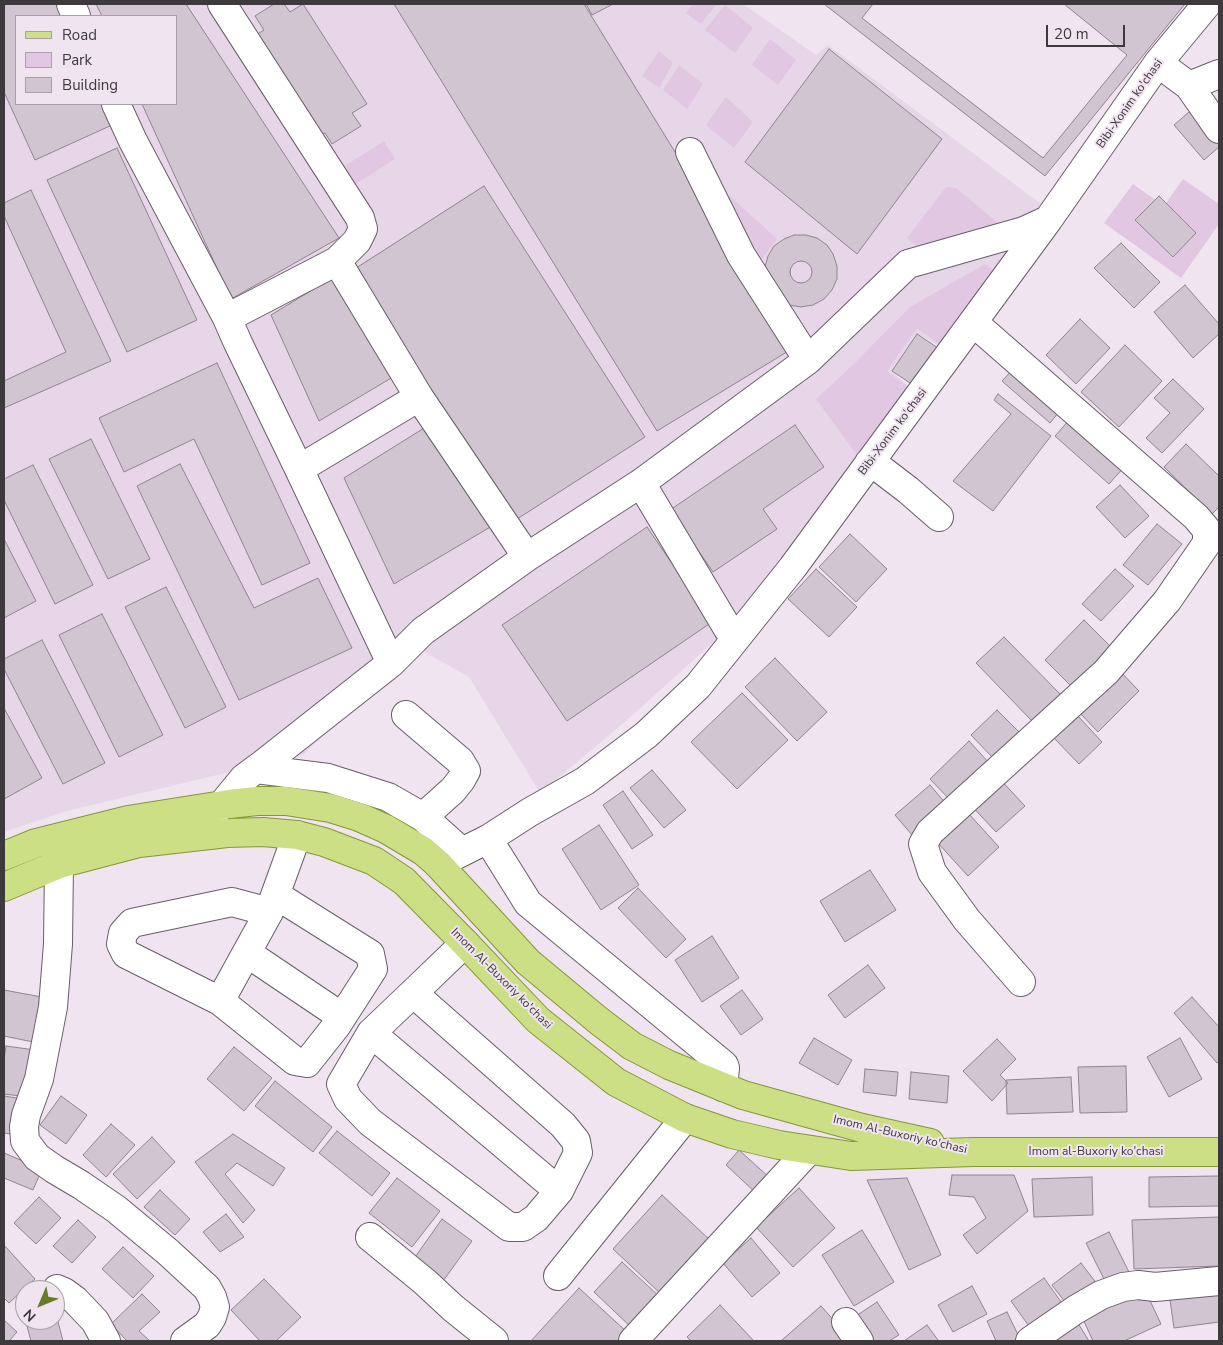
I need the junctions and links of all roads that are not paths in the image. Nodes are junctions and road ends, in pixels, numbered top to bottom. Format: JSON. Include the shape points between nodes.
{"nodes":[{"id":1,"x":222,"y":4,"type":"edge"},
{"id":2,"x":1206,"y":4,"type":"edge"},
{"id":3,"x":1158,"y":63,"type":"junction"},
{"id":4,"x":1219,"y":74,"type":"edge"},
{"id":5,"x":1189,"y":86,"type":"junction"},
{"id":6,"x":116,"y":105,"type":"edge"},
{"id":7,"x":1219,"y":129,"type":"edge"},
{"id":8,"x":690,"y":152,"type":"dead end"},
{"id":9,"x":1048,"y":220,"type":"junction"},
{"id":10,"x":337,"y":261,"type":"junction"},
{"id":11,"x":227,"y":318,"type":"junction"},
{"id":12,"x":974,"y":323,"type":"junction"},
{"id":13,"x":808,"y":360,"type":"junction"},
{"id":14,"x":419,"y":397,"type":"junction"},
{"id":15,"x":869,"y":463,"type":"junction"},
{"id":16,"x":299,"y":469,"type":"junction"},
{"id":17,"x":641,"y":482,"type":"junction"},
{"id":18,"x":939,"y":517,"type":"dead end"},
{"id":19,"x":527,"y":557,"type":"junction"},
{"id":20,"x":736,"y":638,"type":"junction"},
{"id":21,"x":391,"y":663,"type":"junction"},
{"id":22,"x":406,"y":715,"type":"dead end"},
{"id":23,"x":256,"y":769,"type":"junction"},
{"id":24,"x":221,"y":806,"type":"junction"},
{"id":25,"x":423,"y":817,"type":"junction"},
{"id":26,"x":297,"y":835,"type":"junction"},
{"id":27,"x":488,"y":839,"type":"junction"},
{"id":28,"x":462,"y":852,"type":"junction"},
{"id":29,"x":4,"y":856,"type":"edge"},
{"id":30,"x":59,"y":864,"type":"junction"},
{"id":31,"x":438,"y":864,"type":"junction"},
{"id":32,"x":4,"y":887,"type":"edge"},
{"id":33,"x":272,"y":904,"type":"junction"},
{"id":34,"x":465,"y":943,"type":"junction"},
{"id":35,"x":247,"y":953,"type":"junction"},
{"id":36,"x":1021,"y":982,"type":"dead end"},
{"id":37,"x":413,"y":994,"type":"junction"},
{"id":38,"x":220,"y":1001,"type":"junction"},
{"id":39,"x":342,"y":1017,"type":"junction"},
{"id":40,"x":371,"y":1034,"type":"junction"},
{"id":41,"x":733,"y":1091,"type":"junction"},
{"id":42,"x":684,"y":1118,"type":"junction"},
{"id":43,"x":732,"y":1134,"type":"junction"},
{"id":44,"x":809,"y":1150,"type":"junction"},
{"id":45,"x":973,"y":1152,"type":"junction"},
{"id":46,"x":1219,"y":1152,"type":"edge"},
{"id":47,"x":559,"y":1191,"type":"junction"},
{"id":48,"x":370,"y":1237,"type":"dead end"},
{"id":49,"x":558,"y":1276,"type":"dead end"},
{"id":50,"x":1219,"y":1281,"type":"edge"},
{"id":51,"x":65,"y":1293,"type":"edge"},
{"id":52,"x":106,"y":1341,"type":"edge"},
{"id":53,"x":186,"y":1341,"type":"edge"},
{"id":54,"x":494,"y":1341,"type":"edge"},
{"id":55,"x":633,"y":1341,"type":"edge"},
{"id":56,"x":1030,"y":1341,"type":"edge"}],
"edges":[{"from":1,"to":10,"type":"street","via":[[360,218],[362,229],[357,241]]},
{"from":2,"to":3,"type":"street","name":"Bibi-Xonim ko'chasi"},
{"from":3,"to":5,"type":"street"},
{"from":3,"to":9,"type":"street","name":"Bibi-Xonim ko'chasi"},
{"from":4,"to":5,"type":"street"},
{"from":5,"to":7,"type":"street"},
{"from":6,"to":11,"type":"street"},
{"from":8,"to":13,"type":"street","via":[[741,255]]},
{"from":9,"to":12,"type":"street","name":"Bibi-Xonim ko'chasi"},
{"from":9,"to":13,"type":"street","via":[[1024,232],[908,264]]},
{"from":10,"to":11,"type":"street"},
{"from":10,"to":14,"type":"street"},
{"from":11,"to":16,"type":"street"},
{"from":12,"to":15,"type":"street","name":"Bibi-Xonim ko'chasi"},
{"from":12,"to":36,"type":"street","via":[[1207,530],[1207,543],[1167,601],[1106,672],[930,832],[923,844],[932,872],[967,920]]},
{"from":13,"to":17,"type":"street"},
{"from":14,"to":16,"type":"street"},
{"from":14,"to":19,"type":"street"},
{"from":15,"to":18,"type":"street"},
{"from":15,"to":20,"type":"street","name":"Bibi-Xonim ko'chasi"},
{"from":16,"to":21,"type":"street"},
{"from":17,"to":19,"type":"street"},
{"from":17,"to":20,"type":"street"},
{"from":19,"to":21,"type":"street","via":[[423,631]]},
{"from":20,"to":27,"type":"street","name":"Bibi-Xonim ko'chasi","via":[[698,686],[646,735],[585,781]]},
{"from":21,"to":23,"type":"street"},
{"from":22,"to":25,"type":"street","via":[[460,761],[466,771],[453,790]]},
{"from":23,"to":24,"type":"street","via":[[244,778]]},
{"from":23,"to":25,"type":"street","via":[[328,778],[388,798]]},
{"from":24,"to":29,"type":"main road","name":"Imom Al-Buxoriy ko'chasi","via":[[128,820],[36,843]]},
{"from":24,"to":31,"type":"main road","name":"Imom Al-Buxoriy ko'chasi","via":[[286,801],[330,808],[386,829]]},
{"from":25,"to":28,"type":"street"},
{"from":26,"to":30,"type":"main road","name":"Imom Al-Buxoriy ko'chasi","via":[[227,833],[149,842]]},
{"from":26,"to":33,"type":"street"},
{"from":26,"to":34,"type":"main road","name":"Imom Al-Buxoriy ko'chasi","via":[[374,861],[404,881]]},
{"from":27,"to":28,"type":"street","name":"Bibi-Xonim ko'chasi"},
{"from":27,"to":41,"type":"street","via":[[528,903],[724,1065]]},
{"from":28,"to":31,"type":"street","name":"Bibi-Xonim ko'chasi"},
{"from":30,"to":32,"type":"main road","name":"Imom Al-Buxoriy ko'chasi"},
{"from":30,"to":53,"type":"street","via":[[53,1007],[39,1079],[26,1115],[25,1141],[36,1157],[116,1209],[207,1288],[215,1307],[212,1317]]},
{"from":31,"to":41,"type":"main road","name":"Imom Al-Buxoriy ko'chasi","via":[[528,962],[599,1021],[632,1046]]},
{"from":33,"to":35,"type":"street"},
{"from":33,"to":38,"type":"street","via":[[232,902],[132,923],[123,933],[121,944],[126,954]]},
{"from":33,"to":39,"type":"street","via":[[370,954],[373,969]]},
{"from":34,"to":37,"type":"street"},
{"from":34,"to":42,"type":"main road","name":"Imom Al-Buxoriy ko'chasi","via":[[538,1020],[616,1082]]},
{"from":35,"to":38,"type":"street"},
{"from":35,"to":39,"type":"street"},
{"from":37,"to":40,"type":"street"},
{"from":37,"to":47,"type":"street","via":[[563,1125],[576,1141],[578,1153]]},
{"from":38,"to":39,"type":"street","via":[[295,1060],[307,1063]]},
{"from":40,"to":47,"type":"street"},
{"from":40,"to":47,"type":"street","via":[[341,1084],[348,1099],[370,1122],[509,1227],[524,1227]]},
{"from":41,"to":43,"type":"main road"},
{"from":41,"to":45,"type":"main road","name":"Imom Al-Buxoriy ko'chasi","via":[[862,1128]]},
{"from":42,"to":43,"type":"main road","name":"Imom Al-Buxoriy ko'chasi"},
{"from":42,"to":49,"type":"street"},
{"from":43,"to":44,"type":"main road","name":"Imom Al-Buxoriy ko'chasi"},
{"from":44,"to":45,"type":"main road","name":"Imom Al-Buxoriy ko'chasi","via":[[851,1156]]},
{"from":44,"to":55,"type":"street"},
{"from":45,"to":46,"type":"main road","name":"Imom al-Buxoriy ko'chasi"},
{"from":48,"to":54,"type":"street"},
{"from":50,"to":56,"type":"street","via":[[1123,1287],[1075,1310]]},
{"from":51,"to":52,"type":"street","via":[[94,1321]]}]}
